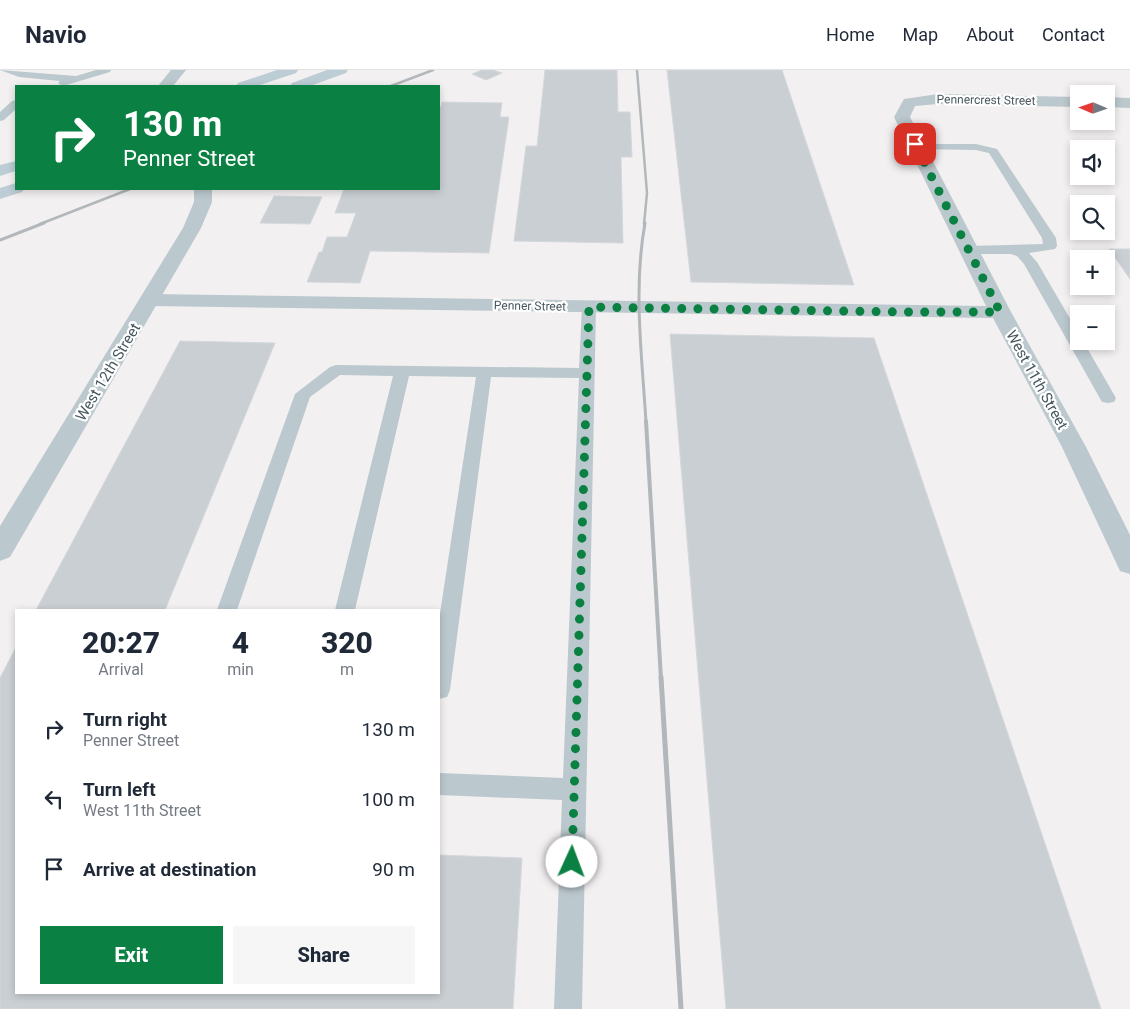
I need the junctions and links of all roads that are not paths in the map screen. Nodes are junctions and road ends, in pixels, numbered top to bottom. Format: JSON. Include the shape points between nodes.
{"nodes":[{"id":1,"x":5,"y":70,"type":"edge"},
{"id":2,"x":106,"y":70,"type":"edge"},
{"id":3,"x":179,"y":70,"type":"edge"},
{"id":4,"x":291,"y":70,"type":"edge"},
{"id":5,"x":341,"y":70,"type":"edge"},
{"id":6,"x":76,"y":79,"type":"junction"},
{"id":7,"x":56,"y":85,"type":"edge"},
{"id":8,"x":167,"y":85,"type":"edge"},
{"id":9,"x":246,"y":85,"type":"edge"},
{"id":10,"x":300,"y":85,"type":"edge"},
{"id":11,"x":1070,"y":102,"type":"edge"},
{"id":12,"x":1115,"y":102,"type":"edge"},
{"id":13,"x":1130,"y":103,"type":"edge"},
{"id":14,"x":15,"y":104,"type":"edge"},
{"id":15,"x":0,"y":118,"type":"edge"},
{"id":16,"x":916,"y":145,"type":"junction"},
{"id":17,"x":15,"y":166,"type":"edge"},
{"id":18,"x":0,"y":171,"type":"edge"},
{"id":19,"x":15,"y":188,"type":"edge"},
{"id":20,"x":204,"y":190,"type":"edge"},
{"id":21,"x":0,"y":194,"type":"edge"},
{"id":22,"x":969,"y":250,"type":"junction"},
{"id":23,"x":1012,"y":250,"type":"junction"},
{"id":24,"x":151,"y":300,"type":"junction"},
{"id":25,"x":589,"y":307,"type":"junction"},
{"id":26,"x":1000,"y":312,"type":"junction"},
{"id":27,"x":402,"y":371,"type":"junction"},
{"id":28,"x":484,"y":372,"type":"junction"},
{"id":29,"x":587,"y":373,"type":"junction"},
{"id":30,"x":1108,"y":398,"type":"dead end"},
{"id":31,"x":0,"y":550,"type":"edge"},
{"id":32,"x":1130,"y":564,"type":"edge"},
{"id":33,"x":227,"y":609,"type":"edge"},
{"id":34,"x":345,"y":609,"type":"edge"},
{"id":35,"x":440,"y":683,"type":"edge"},
{"id":36,"x":440,"y":784,"type":"edge"},
{"id":37,"x":574,"y":789,"type":"junction"},
{"id":38,"x":568,"y":1009,"type":"edge"}],
"edges":[{"from":1,"to":6,"type":"lane"},
{"from":2,"to":6,"type":"lane"},
{"from":3,"to":8,"type":"street"},
{"from":4,"to":9,"type":"main road"},
{"from":5,"to":10,"type":"main road"},
{"from":6,"to":7,"type":"lane"},
{"from":11,"to":16,"type":"street","name":"Pennercrest Street","via":[[938,99],[909,102],[902,117]]},
{"from":12,"to":13,"type":"street"},
{"from":14,"to":15,"type":"lane"},
{"from":16,"to":22,"type":"street","name":"West 11th Street"},
{"from":16,"to":23,"type":"lane","via":[[976,147],[993,151],[1050,238],[1050,246]]},
{"from":17,"to":18,"type":"main road"},
{"from":19,"to":21,"type":"main road"},
{"from":20,"to":24,"type":"street","name":"West 12th Street","via":[[192,228]]},
{"from":22,"to":23,"type":"lane"},
{"from":22,"to":26,"type":"street","name":"West 11th Street"},
{"from":23,"to":30,"type":"lane","via":[[1022,253],[1030,262]]},
{"from":24,"to":25,"type":"street","name":"Penner Street"},
{"from":24,"to":31,"type":"street","name":"West 12th Street"},
{"from":25,"to":26,"type":"street","name":"Penner Street"},
{"from":25,"to":29,"type":"lane"},
{"from":26,"to":32,"type":"street","name":"West 11th Street","via":[[1074,447]]},
{"from":27,"to":28,"type":"lane"},
{"from":27,"to":33,"type":"lane","via":[[336,370],[303,394]]},
{"from":27,"to":34,"type":"lane"},
{"from":28,"to":29,"type":"lane"},
{"from":28,"to":35,"type":"lane"},
{"from":29,"to":37,"type":"lane"},
{"from":36,"to":37,"type":"lane"},
{"from":37,"to":38,"type":"lane"}]}
